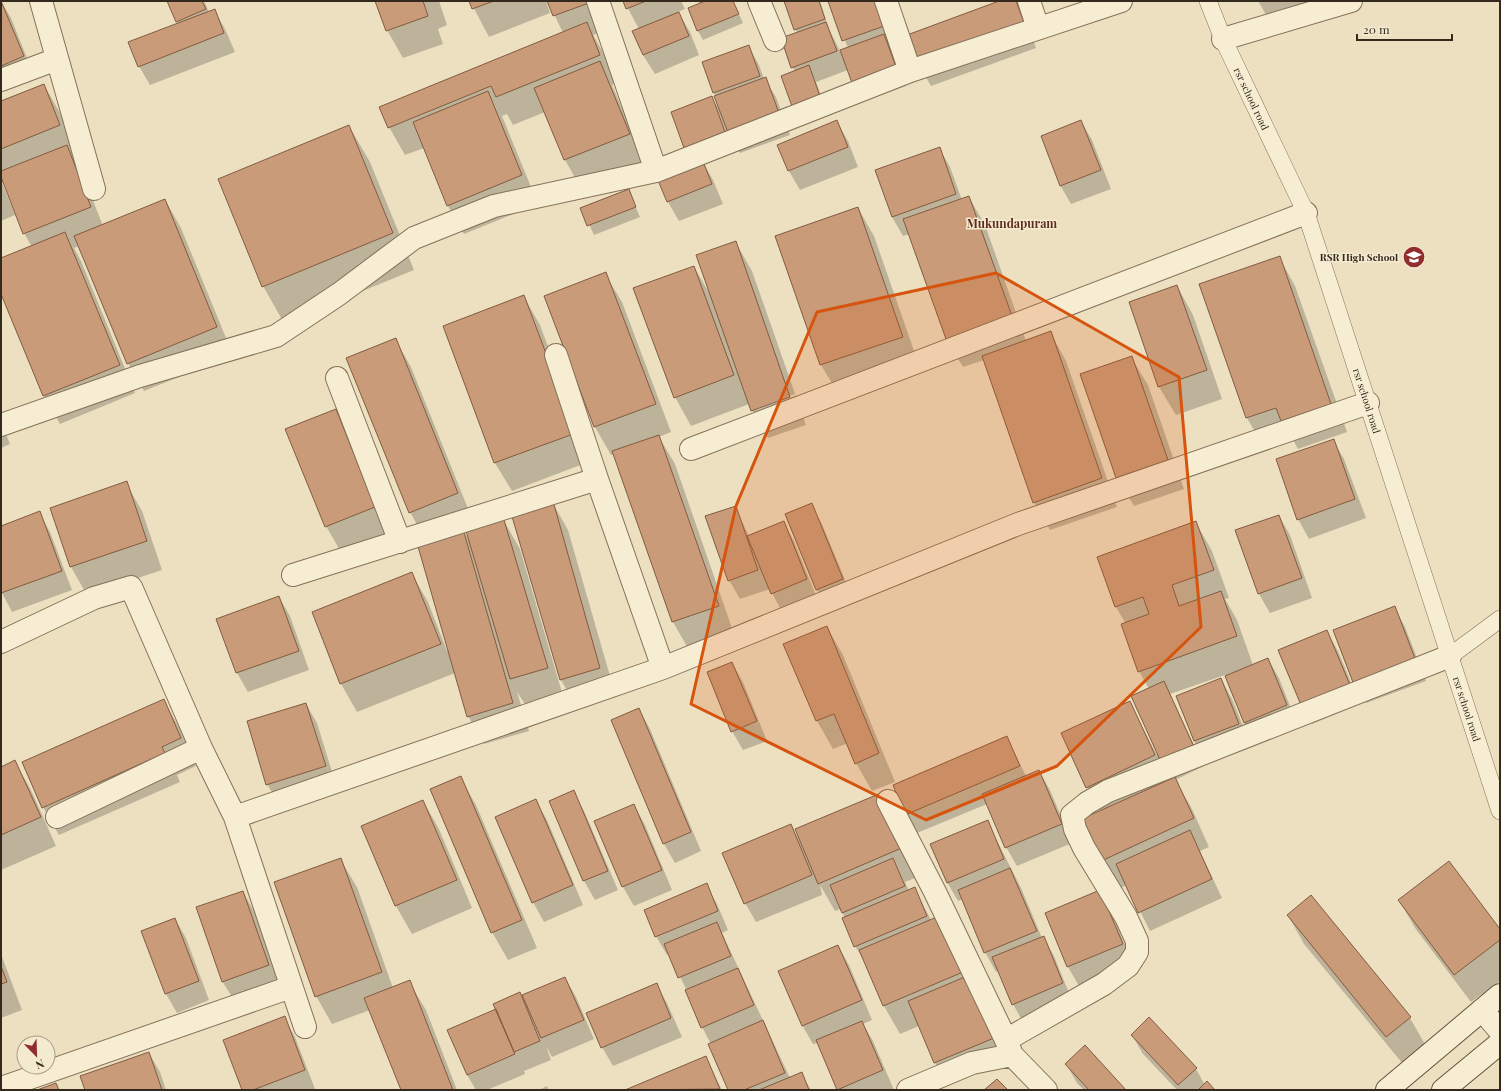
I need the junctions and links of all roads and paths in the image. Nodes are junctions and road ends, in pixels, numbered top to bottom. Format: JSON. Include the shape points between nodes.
{"nodes":[{"id":1,"x":41,"y":1,"type":"edge"},
{"id":2,"x":598,"y":1,"type":"edge"},
{"id":3,"x":759,"y":1,"type":"edge"},
{"id":4,"x":886,"y":1,"type":"edge"},
{"id":5,"x":1029,"y":1,"type":"edge"},
{"id":6,"x":1121,"y":1,"type":"edge"},
{"id":7,"x":1208,"y":1,"type":"edge"},
{"id":8,"x":1351,"y":1,"type":"edge"},
{"id":9,"x":1038,"y":28,"type":"junction"},
{"id":10,"x":1223,"y":39,"type":"junction"},
{"id":11,"x":775,"y":40,"type":"dead end"},
{"id":12,"x":57,"y":59,"type":"junction"},
{"id":13,"x":910,"y":71,"type":"junction"},
{"id":14,"x":1,"y":80,"type":"edge"},
{"id":15,"x":656,"y":171,"type":"junction"},
{"id":16,"x":94,"y":189,"type":"dead end"},
{"id":17,"x":1306,"y":213,"type":"junction"},
{"id":18,"x":556,"y":355,"type":"dead end"},
{"id":19,"x":337,"y":378,"type":"dead end"},
{"id":20,"x":1368,"y":403,"type":"junction"},
{"id":21,"x":1,"y":425,"type":"edge"},
{"id":22,"x":691,"y":449,"type":"dead end"},
{"id":23,"x":597,"y":479,"type":"junction"},
{"id":24,"x":400,"y":542,"type":"junction"},
{"id":25,"x":293,"y":576,"type":"dead end"},
{"id":26,"x":1500,"y":618,"type":"edge"},
{"id":27,"x":1,"y":642,"type":"edge"},
{"id":28,"x":1450,"y":656,"type":"junction"},
{"id":29,"x":663,"y":668,"type":"junction"},
{"id":30,"x":201,"y":748,"type":"junction"},
{"id":31,"x":888,"y":801,"type":"dead end"},
{"id":32,"x":1500,"y":811,"type":"edge"},
{"id":33,"x":57,"y":817,"type":"dead end"},
{"id":34,"x":235,"y":817,"type":"junction"},
{"id":35,"x":291,"y":987,"type":"junction"},
{"id":36,"x":1500,"y":995,"type":"edge"},
{"id":37,"x":1482,"y":1010,"type":"junction"},
{"id":38,"x":305,"y":1027,"type":"dead end"},
{"id":39,"x":1500,"y":1031,"type":"edge"},
{"id":40,"x":1500,"y":1043,"type":"edge"},
{"id":41,"x":1009,"y":1048,"type":"junction"},
{"id":42,"x":1,"y":1088,"type":"edge"},
{"id":43,"x":908,"y":1090,"type":"edge"},
{"id":44,"x":1046,"y":1090,"type":"edge"},
{"id":45,"x":1387,"y":1090,"type":"edge"},
{"id":46,"x":1443,"y":1090,"type":"edge"}],
"edges":[{"from":1,"to":12,"type":"street"},
{"from":2,"to":15,"type":"street"},
{"from":3,"to":11,"type":"street"},
{"from":4,"to":13,"type":"street"},
{"from":5,"to":9,"type":"street"},
{"from":6,"to":9,"type":"street"},
{"from":7,"to":10,"type":"lane","name":"rsr school road"},
{"from":8,"to":10,"type":"street"},
{"from":9,"to":13,"type":"street"},
{"from":10,"to":17,"type":"lane","name":"rsr school road"},
{"from":12,"to":14,"type":"street"},
{"from":12,"to":16,"type":"street"},
{"from":13,"to":15,"type":"street"},
{"from":15,"to":21,"type":"street","via":[[494,206],[414,238],[339,294],[276,336],[140,376]]},
{"from":17,"to":20,"type":"lane","name":"rsr school road"},
{"from":17,"to":22,"type":"street"},
{"from":18,"to":23,"type":"street"},
{"from":19,"to":24,"type":"street"},
{"from":20,"to":28,"type":"lane","name":"rsr school road"},
{"from":20,"to":29,"type":"street","via":[[1018,524]]},
{"from":23,"to":24,"type":"street"},
{"from":23,"to":29,"type":"street"},
{"from":24,"to":25,"type":"street"},
{"from":26,"to":28,"type":"lane"},
{"from":27,"to":30,"type":"street","via":[[94,598],[131,587]]},
{"from":28,"to":32,"type":"lane","name":"rsr school road"},
{"from":28,"to":41,"type":"street","via":[[1108,791],[1078,809],[1072,815],[1075,829],[1126,917],[1137,941],[1137,952],[1128,966]]},
{"from":29,"to":34,"type":"street"},
{"from":30,"to":33,"type":"street"},
{"from":30,"to":34,"type":"street"},
{"from":31,"to":41,"type":"street","via":[[936,892]]},
{"from":34,"to":35,"type":"street"},
{"from":35,"to":38,"type":"street"},
{"from":35,"to":42,"type":"street"},
{"from":36,"to":37,"type":"street"},
{"from":37,"to":39,"type":"street"},
{"from":37,"to":45,"type":"street"},
{"from":40,"to":46,"type":"street"},
{"from":41,"to":43,"type":"street"},
{"from":41,"to":44,"type":"street"}]}
